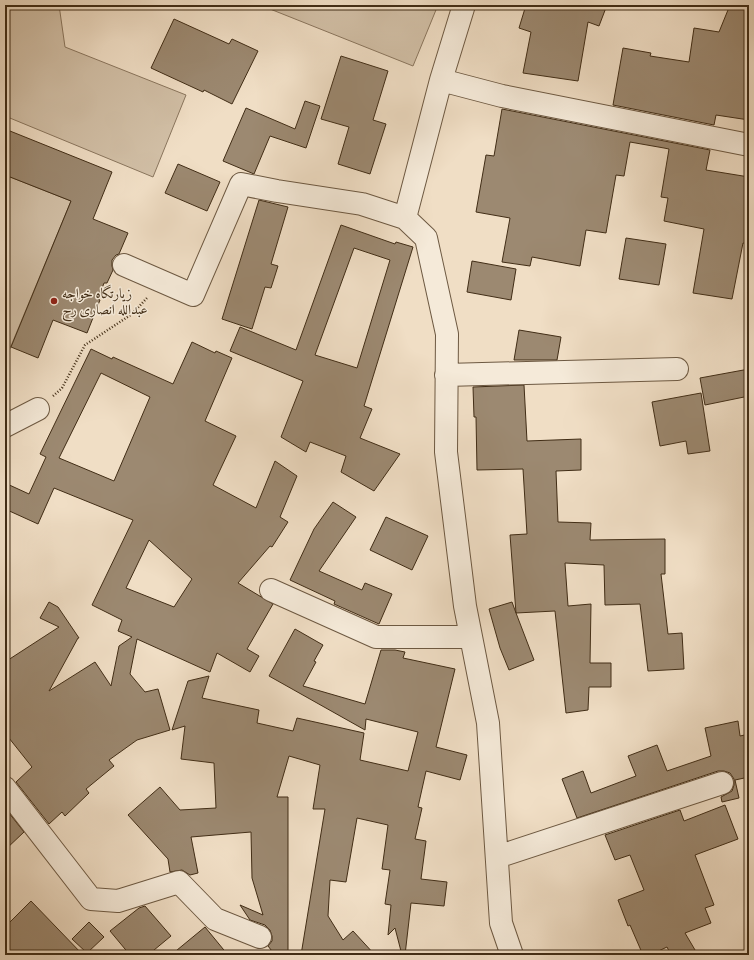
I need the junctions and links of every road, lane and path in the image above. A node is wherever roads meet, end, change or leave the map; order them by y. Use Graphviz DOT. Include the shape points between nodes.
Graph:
graph roads {
  1 [pos="464,5"];
  2 [pos="441,80"];
  3 [pos="749,145"];
  4 [pos="405,218"];
  5 [pos="124,265"];
  6 [pos="162,282"];
  7 [pos="677,369"];
  8 [pos="446,375"];
  9 [pos="38,409"];
  10 [pos="5,426"];
  11 [pos="271,590"];
  12 [pos="471,637"];
  13 [pos="722,783"];
  14 [pos="5,788"];
  15 [pos="497,857"];
  16 [pos="260,937"];
  17 [pos="512,955"];
  1 -- 2 [label="street"];
  2 -- 3 [label="street" via="502,96"];
  2 -- 4 [label="street"];
  4 -- 6 [label="street" via="362,204 241,184 193,295"];
  4 -- 8 [label="street" via="426,238 447,334"];
  5 -- 6 [label="street"];
  6 -- 9 [label="path" via="132,314 86,345 62,388"];
  7 -- 8 [label="street"];
  8 -- 12 [label="street" via="446,452"];
  9 -- 10 [label="street"];
  11 -- 12 [label="street" via="376,637"];
  12 -- 15 [label="street" via="488,723"];
  13 -- 15 [label="street"];
  14 -- 16 [label="street" via="91,898 118,901 179,882 215,919"];
  15 -- 17 [label="street" via="501,923"];
}
